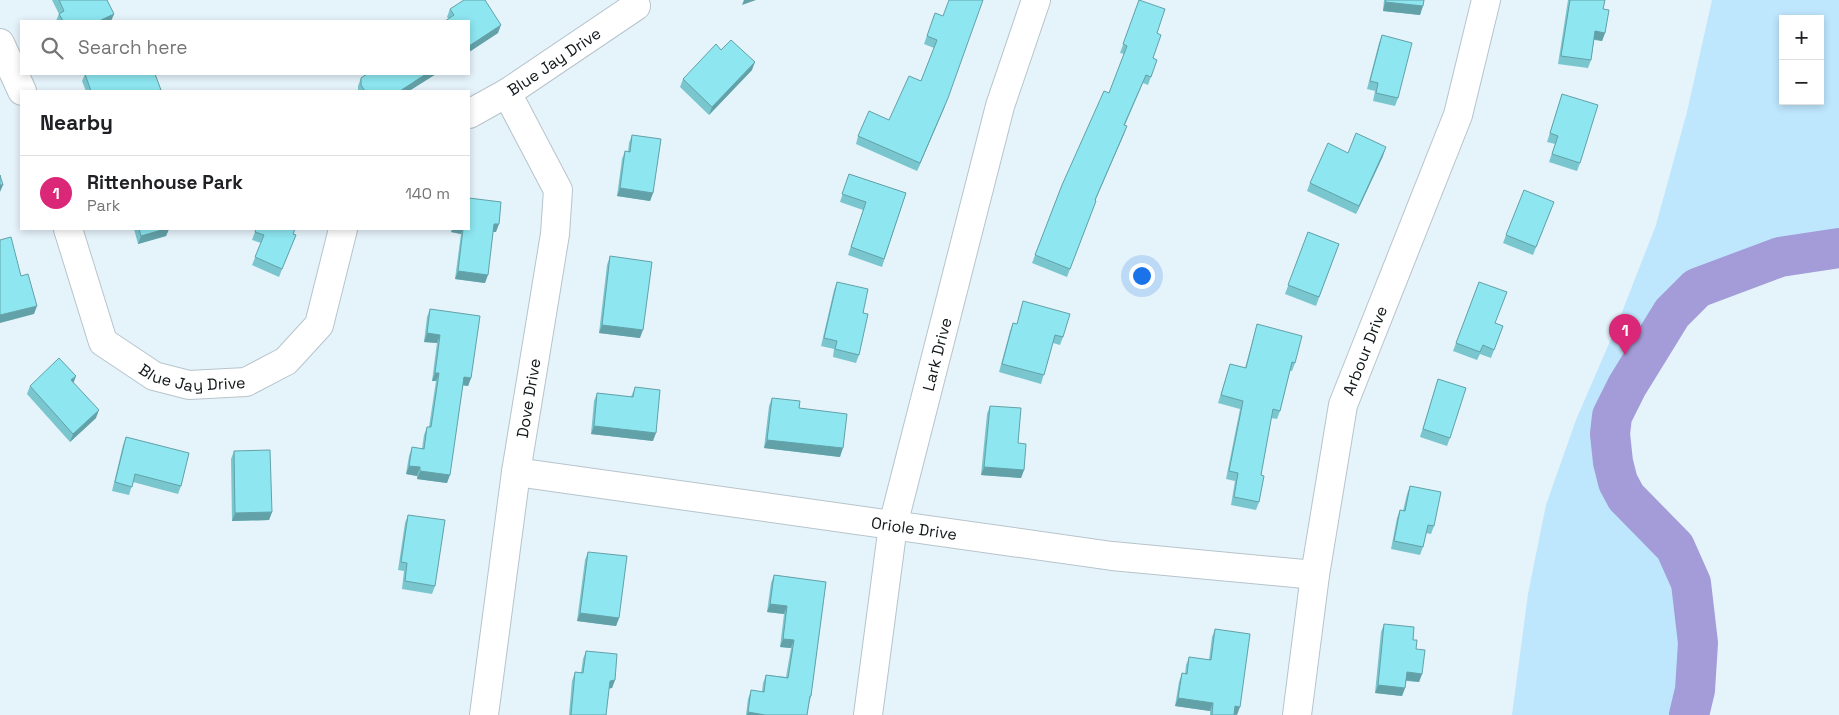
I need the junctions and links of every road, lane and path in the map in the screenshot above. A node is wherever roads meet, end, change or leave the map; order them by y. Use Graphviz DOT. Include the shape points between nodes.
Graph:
graph roads {
  1 [pos="1036,0"];
  2 [pos="1486,0"];
  3 [pos="636,6"];
  4 [pos="0,43"];
  5 [pos="22,90"];
  6 [pos="507,93"];
  7 [pos="470,113"];
  8 [pos="68,230"];
  9 [pos="342,230"];
  10 [pos="516,472"];
  11 [pos="893,525"];
  12 [pos="1316,575"];
  13 [pos="484,715"];
  14 [pos="868,715"];
  15 [pos="1297,715"];
  1 -- 11 [label="street, Lark Drive" via="1000,106"];
  2 -- 12 [label="street, Arbour Drive" via="1458,115 1343,405"];
  3 -- 6 [label="street, Blue Jay Drive"];
  4 -- 5 [label="street"];
  6 -- 7 [label="street, Blue Jay Drive"];
  6 -- 10 [label="street, Dove Drive" via="558,190 556,234"];
  8 -- 9 [label="street, Blue Jay Drive" via="103,342 154,376 189,385 246,382 286,361 319,325"];
  10 -- 11 [label="street, Oriole Drive"];
  10 -- 13 [label="street, Dove Drive"];
  11 -- 12 [label="street, Oriole Drive" via="1112,556"];
  11 -- 14 [label="street, Lark Drive"];
  12 -- 15 [label="street, Arbour Drive"];
}
